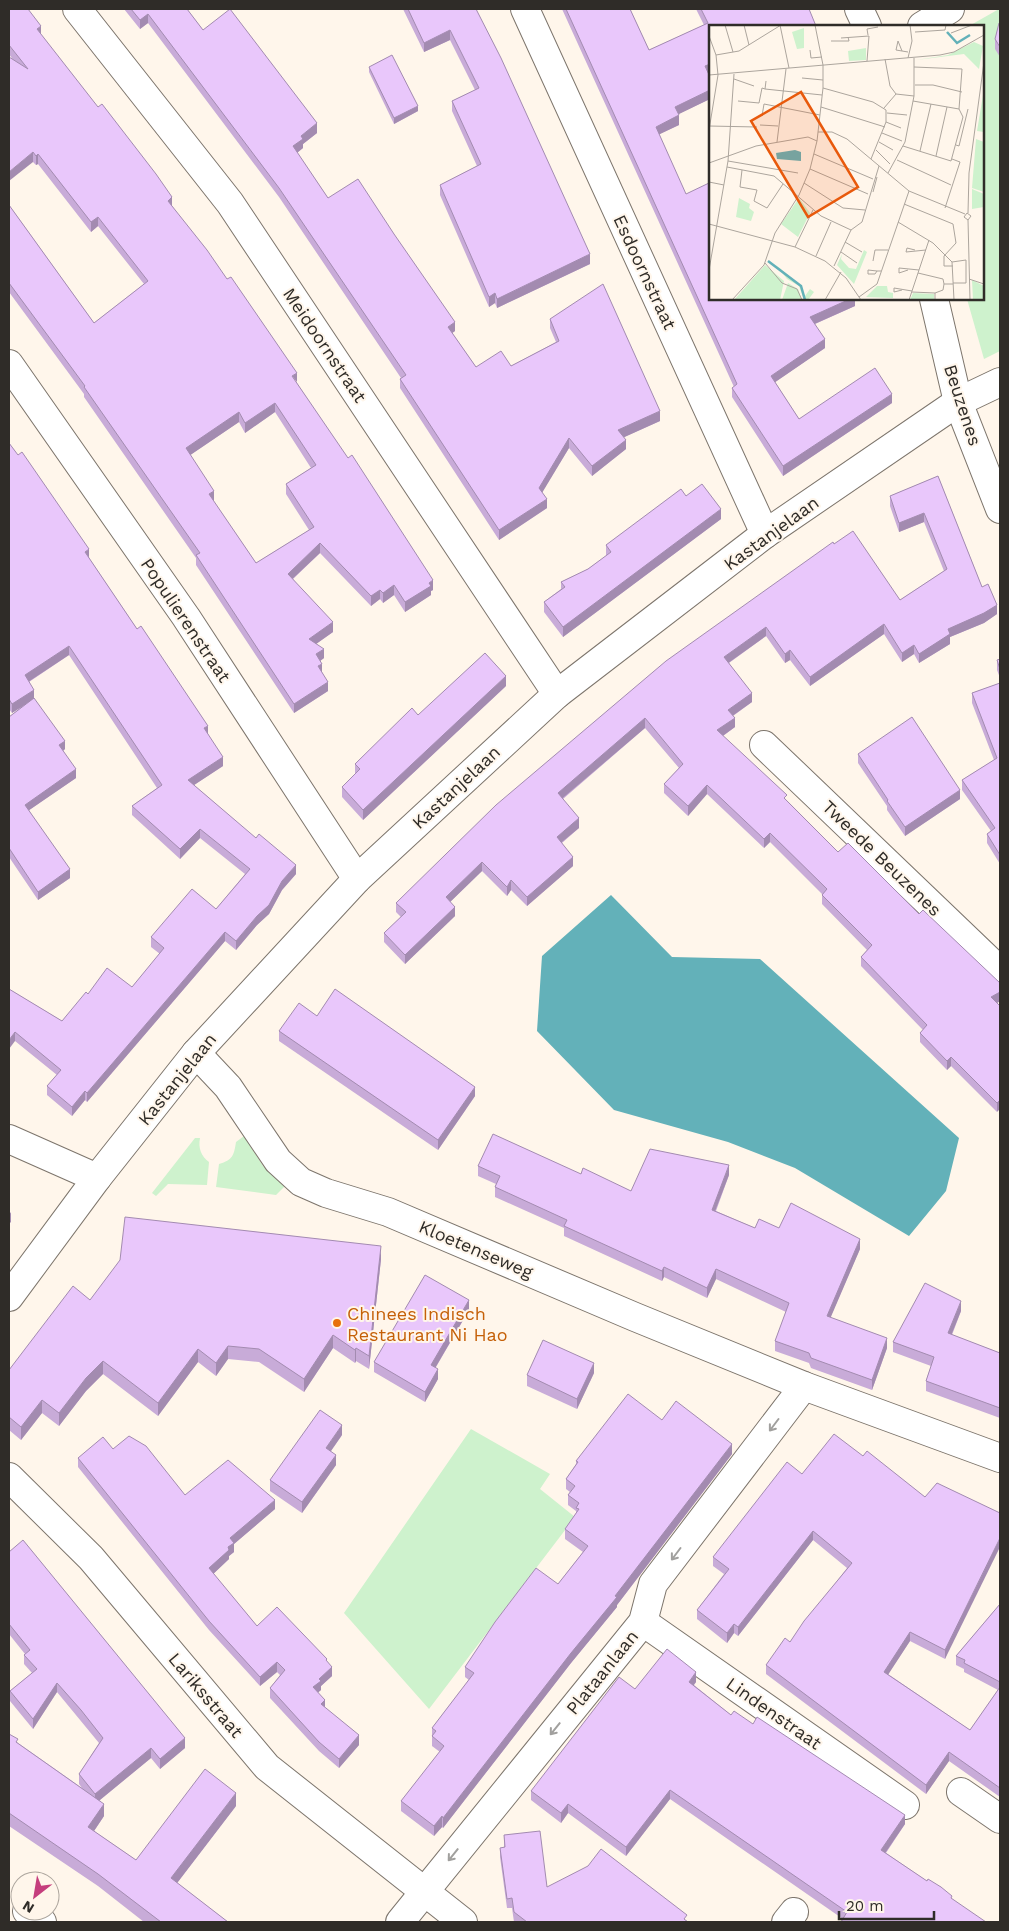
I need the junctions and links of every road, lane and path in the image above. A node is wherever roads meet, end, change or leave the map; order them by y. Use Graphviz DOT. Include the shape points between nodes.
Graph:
graph roads {
  1 [pos="77,9"];
  2 [pos="525,9"];
  3 [pos="859,9"];
  4 [pos="950,9"];
  5 [pos="867,25"];
  6 [pos="924,25"];
  7 [pos="934,300"];
  8 [pos="9,364"];
  9 [pos="1000,382"];
  10 [pos="958,402"];
  11 [pos="1000,509"];
  12 [pos="765,534"];
  13 [pos="557,694"];
  14 [pos="764,745"];
  15 [pos="357,879"];
  16 [pos="1000,971"];
  17 [pos="196,1053"];
  18 [pos="9,1139"];
  19 [pos="97,1178"];
  20 [pos="9,1297"];
  21 [pos="804,1386"];
  22 [pos="1000,1458"];
  23 [pos="9,1477"];
  24 [pos="643,1622"];
  25 [pos="961,1792"];
  26 [pos="905,1805"];
  27 [pos="1000,1819"];
  28 [pos="423,1891"];
  29 [pos="400,1922"];
  30 [pos="463,1922"];
  1 -- 13 [label="street, Meidoornstraat" via="230,202"];
  2 -- 12 [label="street, Esdoornstraat"];
  3 -- 5 [label="street"];
  4 -- 6 [label="street"];
  7 -- 10 [label="street, Beuzenes"];
  8 -- 15 [label="street, Populierenstraat" via="186,617"];
  9 -- 10 [label="street, Kastanjelaan"];
  10 -- 11 [label="street, Beuzenes"];
  10 -- 12 [label="street, Kastanjelaan"];
  12 -- 13 [label="street, Kastanjelaan"];
  13 -- 15 [label="street, Kastanjelaan"];
  14 -- 16 [label="street, Tweede Beuzenes"];
  15 -- 17 [label="street, Kastanjelaan"];
  17 -- 19 [label="street, Kastanjelaan"];
  17 -- 21 [label="street, Kloetenseweg" via="228,1087 278,1161 301,1182 388,1212"];
  18 -- 19 [label="street"];
  19 -- 20 [label="street, Kastanjelaan"];
  21 -- 22 [label="street, Kloetenseweg"];
  21 -- 24 [label="street, Plataanlaan, one-way" via="653,1584"];
  23 -- 28 [label="street, Lariksstraat" via="91,1558 267,1767"];
  24 -- 26 [label="street, Lindenstraat"];
  24 -- 28 [label="street, Plataanlaan, one-way"];
  25 -- 27 [label="street"];
  28 -- 29 [label="street, Plataanlaan"];
  28 -- 30 [label="street, Lariksstraat"];
}
